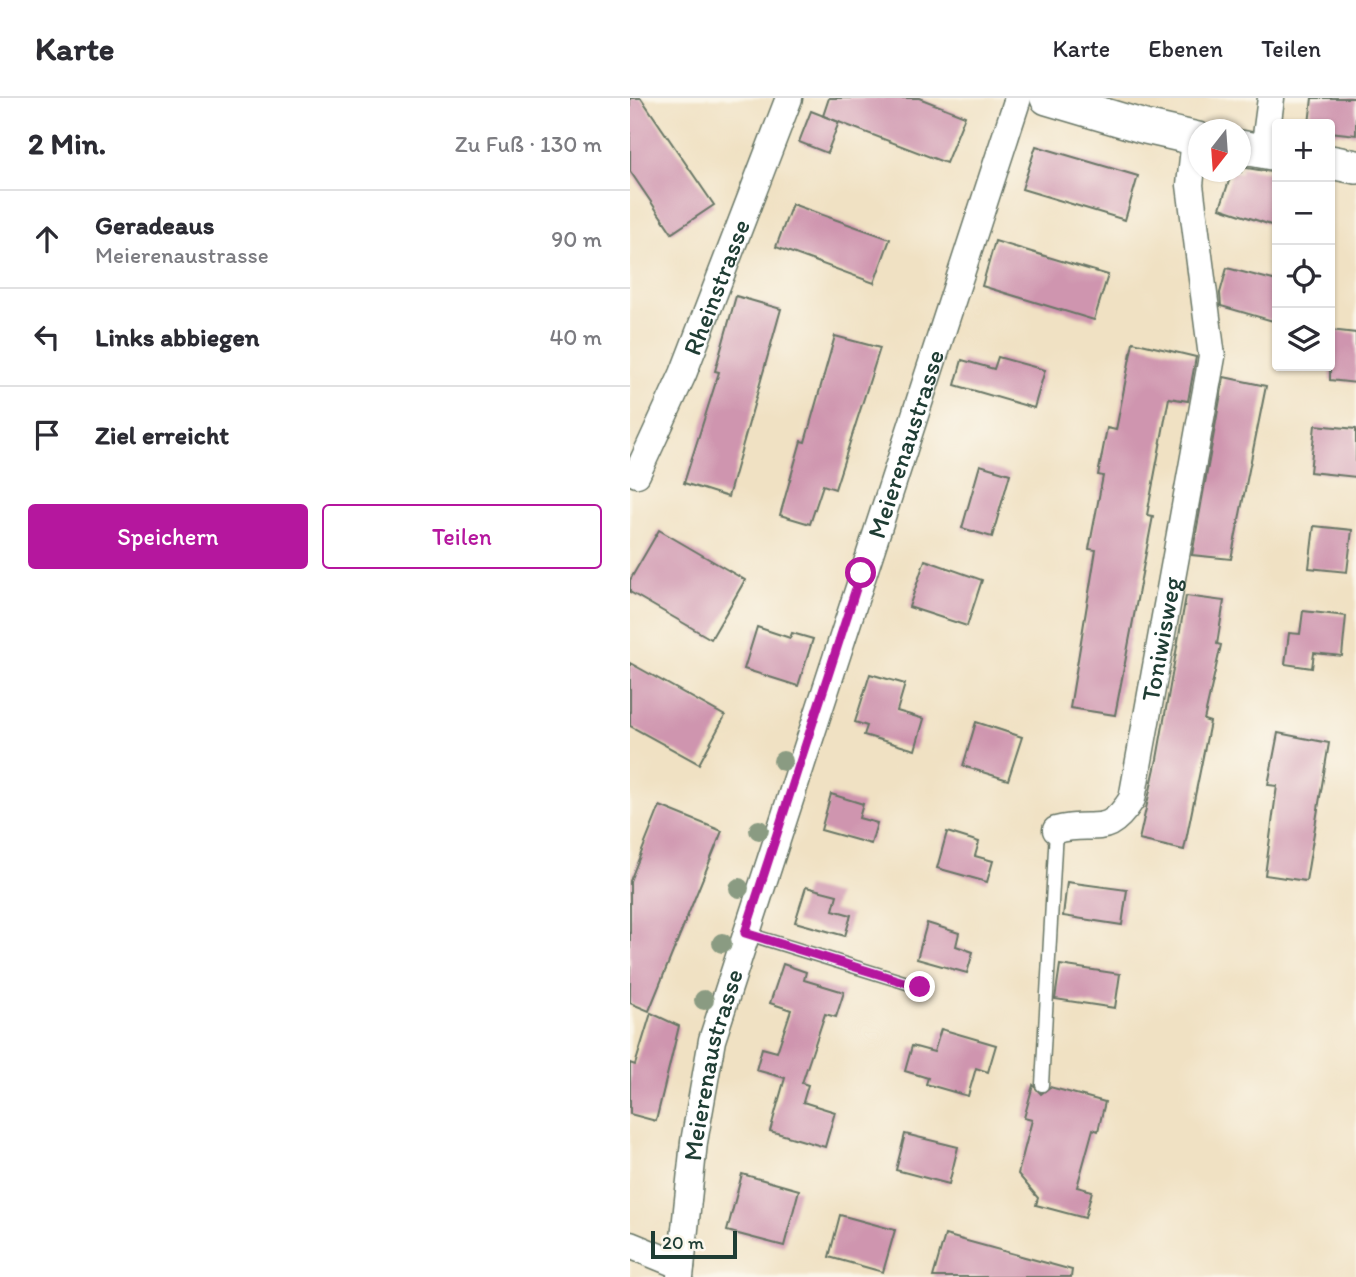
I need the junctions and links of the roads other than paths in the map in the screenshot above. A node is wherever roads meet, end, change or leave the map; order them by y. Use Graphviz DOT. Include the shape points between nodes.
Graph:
graph roads {
  1 [pos="789,98"];
  2 [pos="1018,98"];
  3 [pos="1046,98"];
  4 [pos="1271,98"];
  5 [pos="1188,137"];
  6 [pos="1261,151"];
  7 [pos="1335,163"];
  8 [pos="1356,167"];
  9 [pos="1190,182"];
  10 [pos="637,474"];
  11 [pos="1056,830"];
  12 [pos="745,933"];
  13 [pos="920,987"];
  14 [pos="1042,1085"];
  15 [pos="630,1245"];
  16 [pos="681,1272"];
  1 -- 10 [label="street, Rheinstrasse" via="683,374"];
  2 -- 12 [label="street, Meierenaustrasse"];
  3 -- 5 [label="street"];
  4 -- 6 [label="street"];
  7 -- 8 [label="street"];
  9 -- 11 [label="street, Toniwisweg" via="1212,357 1132,799 1119,820 1098,827"];
  11 -- 14 [label="lane, Toniwisweg"];
  12 -- 13 [label="lane"];
  12 -- 16 [label="street, Meierenaustrasse" via="712,1040 694,1142"];
  15 -- 16 [label="street"];
}
